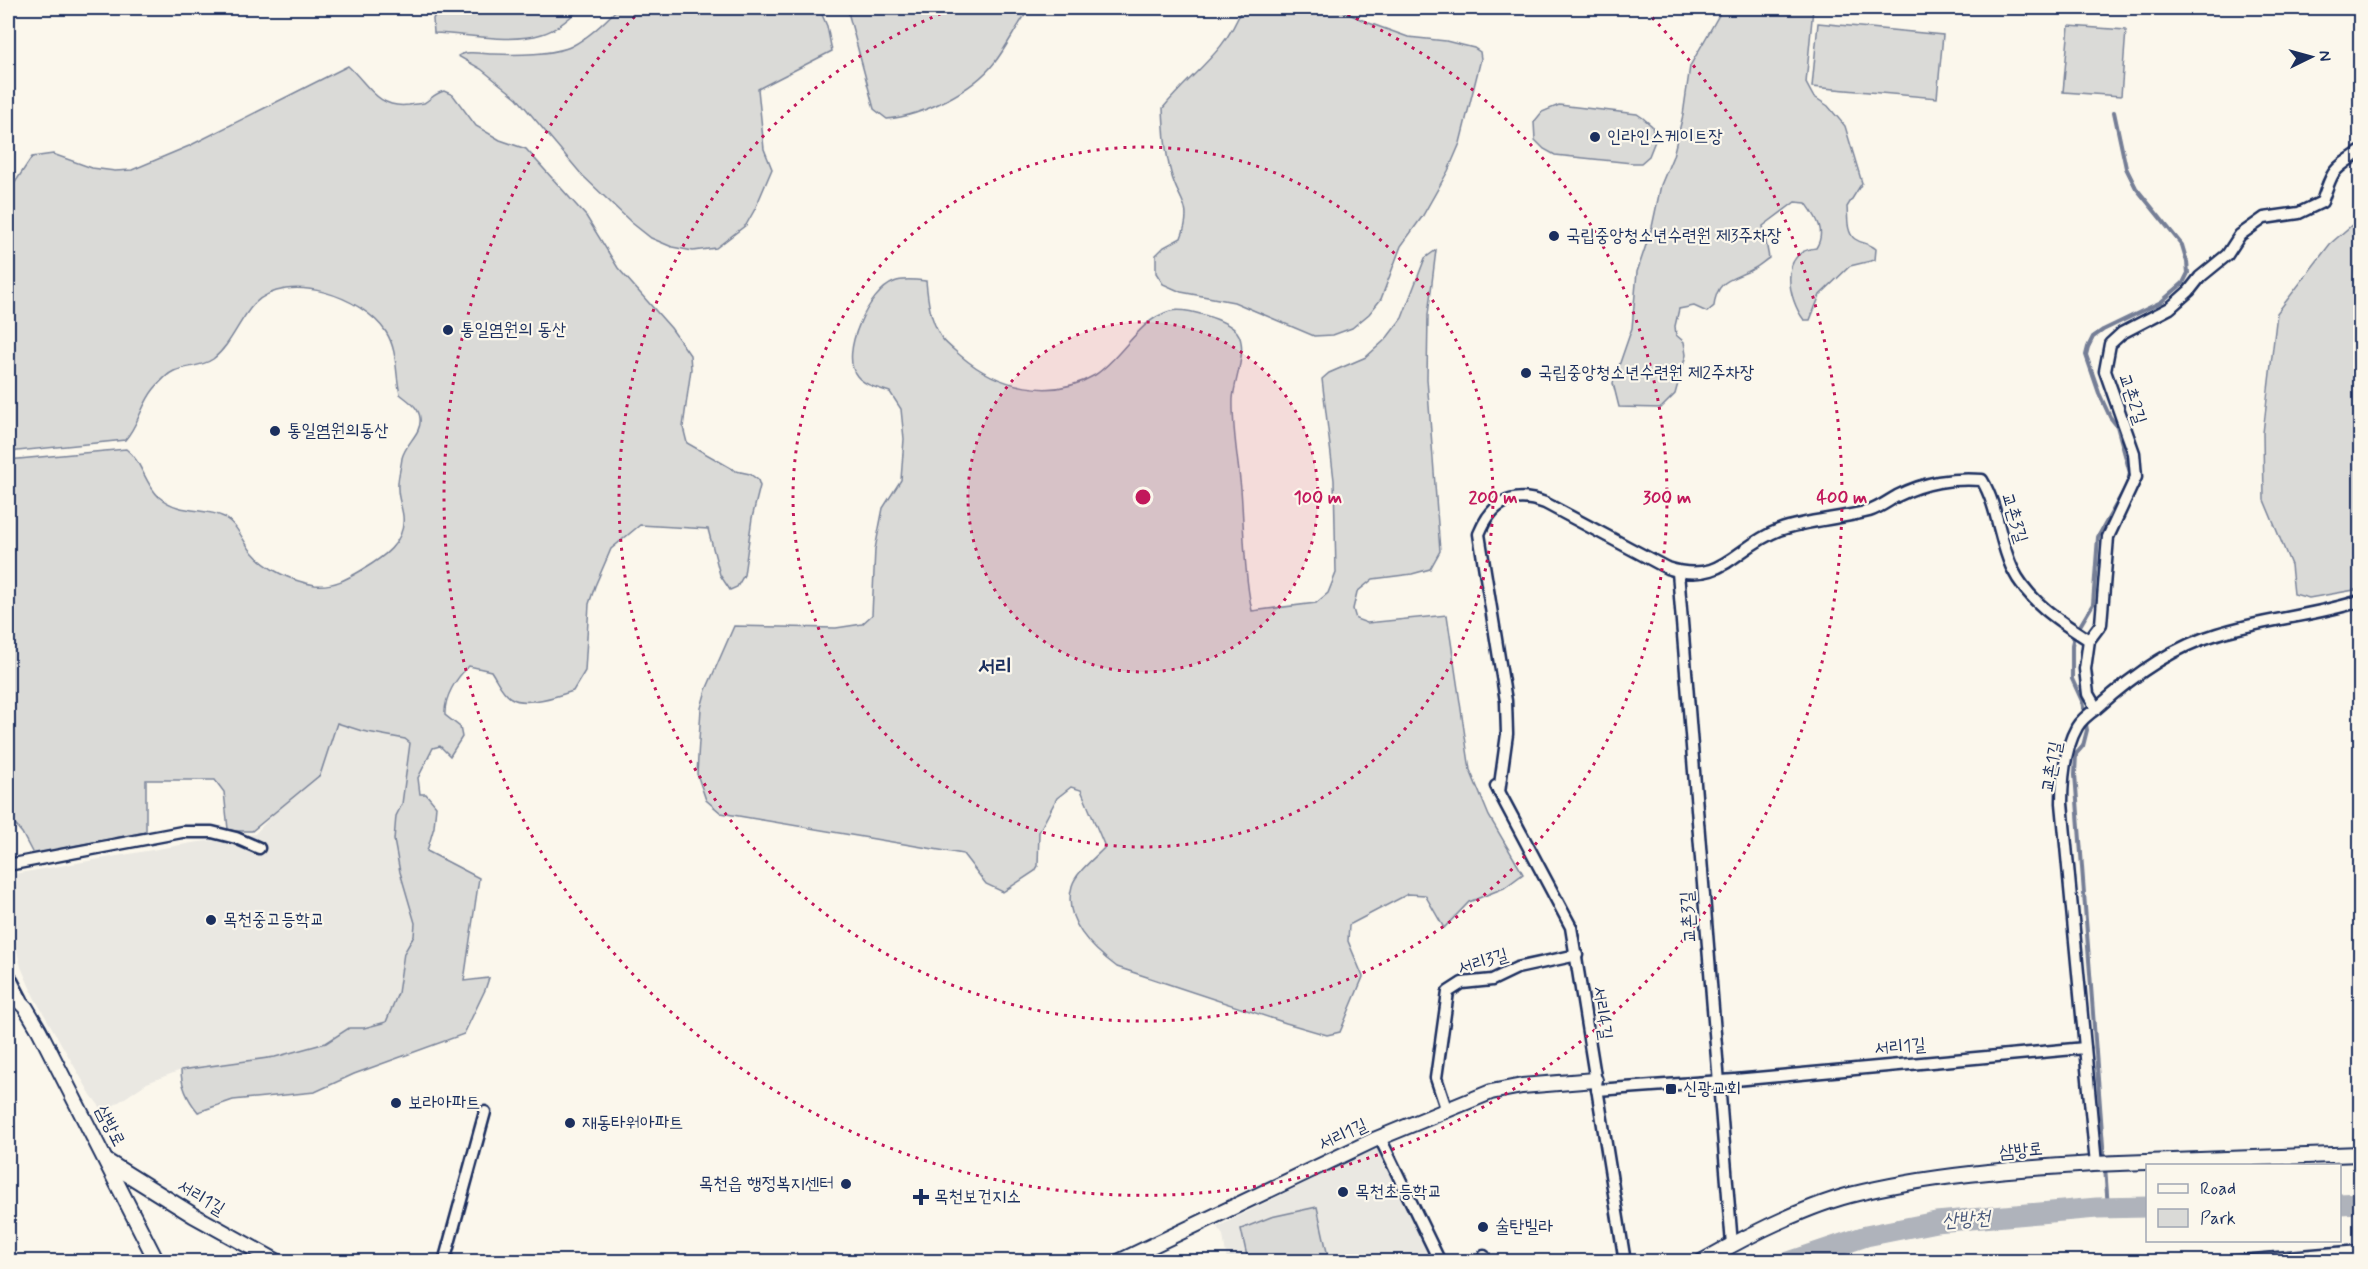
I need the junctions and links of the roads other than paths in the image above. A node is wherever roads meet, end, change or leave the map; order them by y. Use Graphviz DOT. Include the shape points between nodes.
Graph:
graph roads {
  1 [pos="2361,152"];
  2 [pos="1678,572"];
  3 [pos="2361,601"];
  4 [pos="2086,638"];
  5 [pos="2094,711"];
  6 [pos="1497,789"];
  7 [pos="260,848"];
  8 [pos="8,865"];
  9 [pos="1577,955"];
  10 [pos="8,973"];
  11 [pos="8,990"];
  12 [pos="26,1008"];
  13 [pos="2085,1048"];
  14 [pos="1718,1081"];
  15 [pos="1596,1085"];
  16 [pos="1447,1111"];
  17 [pos="485,1112"];
  18 [pos="1380,1138"];
  19 [pos="2361,1154"];
  20 [pos="108,1162"];
  21 [pos="2097,1164"];
  22 [pos="1732,1245"];
  23 [pos="2361,1251"];
  24 [pos="157,1262"];
  25 [pos="278,1262"];
  26 [pos="444,1262"];
  27 [pos="1118,1262"];
  28 [pos="1440,1262"];
  29 [pos="1625,1262"];
  30 [pos="1701,1262"];
  31 [pos="2228,1262"];
  1 -- 4 [label="street, 교촌2길" via="2331,174 2322,202 2299,213 2264,218 2240,235 2227,255 2170,308 2122,333 2110,344 2105,371 2134,453 2136,477 2108,537 2101,624"];
  2 -- 4 [label="street, 교촌3길" via="1722,567 1759,539 1779,530 1870,510 1923,485 1942,480 1982,480 2019,581 2041,606"];
  2 -- 6 [label="street, 교촌3길" via="1530,497 1509,499 1489,515 1479,534 1506,701 1507,734"];
  2 -- 14 [label="street, 교촌3길"];
  3 -- 5 [label="street, 교촌1길" via="2215,634 2140,673"];
  4 -- 5 [label="street, 교촌2길" via="2085,669"];
  5 -- 13 [label="street, 교촌1길" via="2078,724 2064,769 2062,803"];
  6 -- 9 [label="street, 서리4길" via="1567,919"];
  7 -- 8 [label="street" via="212,832 182,832"];
  9 -- 15 [label="street, 서리4길"];
  9 -- 16 [label="street, 서리3길" via="1517,968 1492,980 1462,983 1448,992 1436,1078"];
  10 -- 12 [label="street, 삼방로"];
  11 -- 12 [label="street, 삼방로"];
  12 -- 20 [label="street, 삼방로"];
  13 -- 14 [label="street, 서리1길"];
  13 -- 21 [label="street, 교촌1길"];
  14 -- 15 [label="street, 서리1길"];
  14 -- 22 [label="street"];
  15 -- 16 [label="street, 서리1길" via="1522,1086 1491,1092"];
  15 -- 29 [label="street, 서리4길"];
  16 -- 18 [label="street, 서리1길"];
  17 -- 26 [label="street"];
  18 -- 27 [label="street, 서리1길"];
  18 -- 28 [label="street"];
  19 -- 21 [label="street, 삼방로"];
  20 -- 24 [label="street, 삼방로"];
  20 -- 25 [label="street, 서리1길"];
  21 -- 22 [label="street, 삼방로" via="1998,1171 1859,1193 1794,1216"];
  22 -- 30 [label="street, 삼방로"];
  23 -- 31 [label="street"];
}
